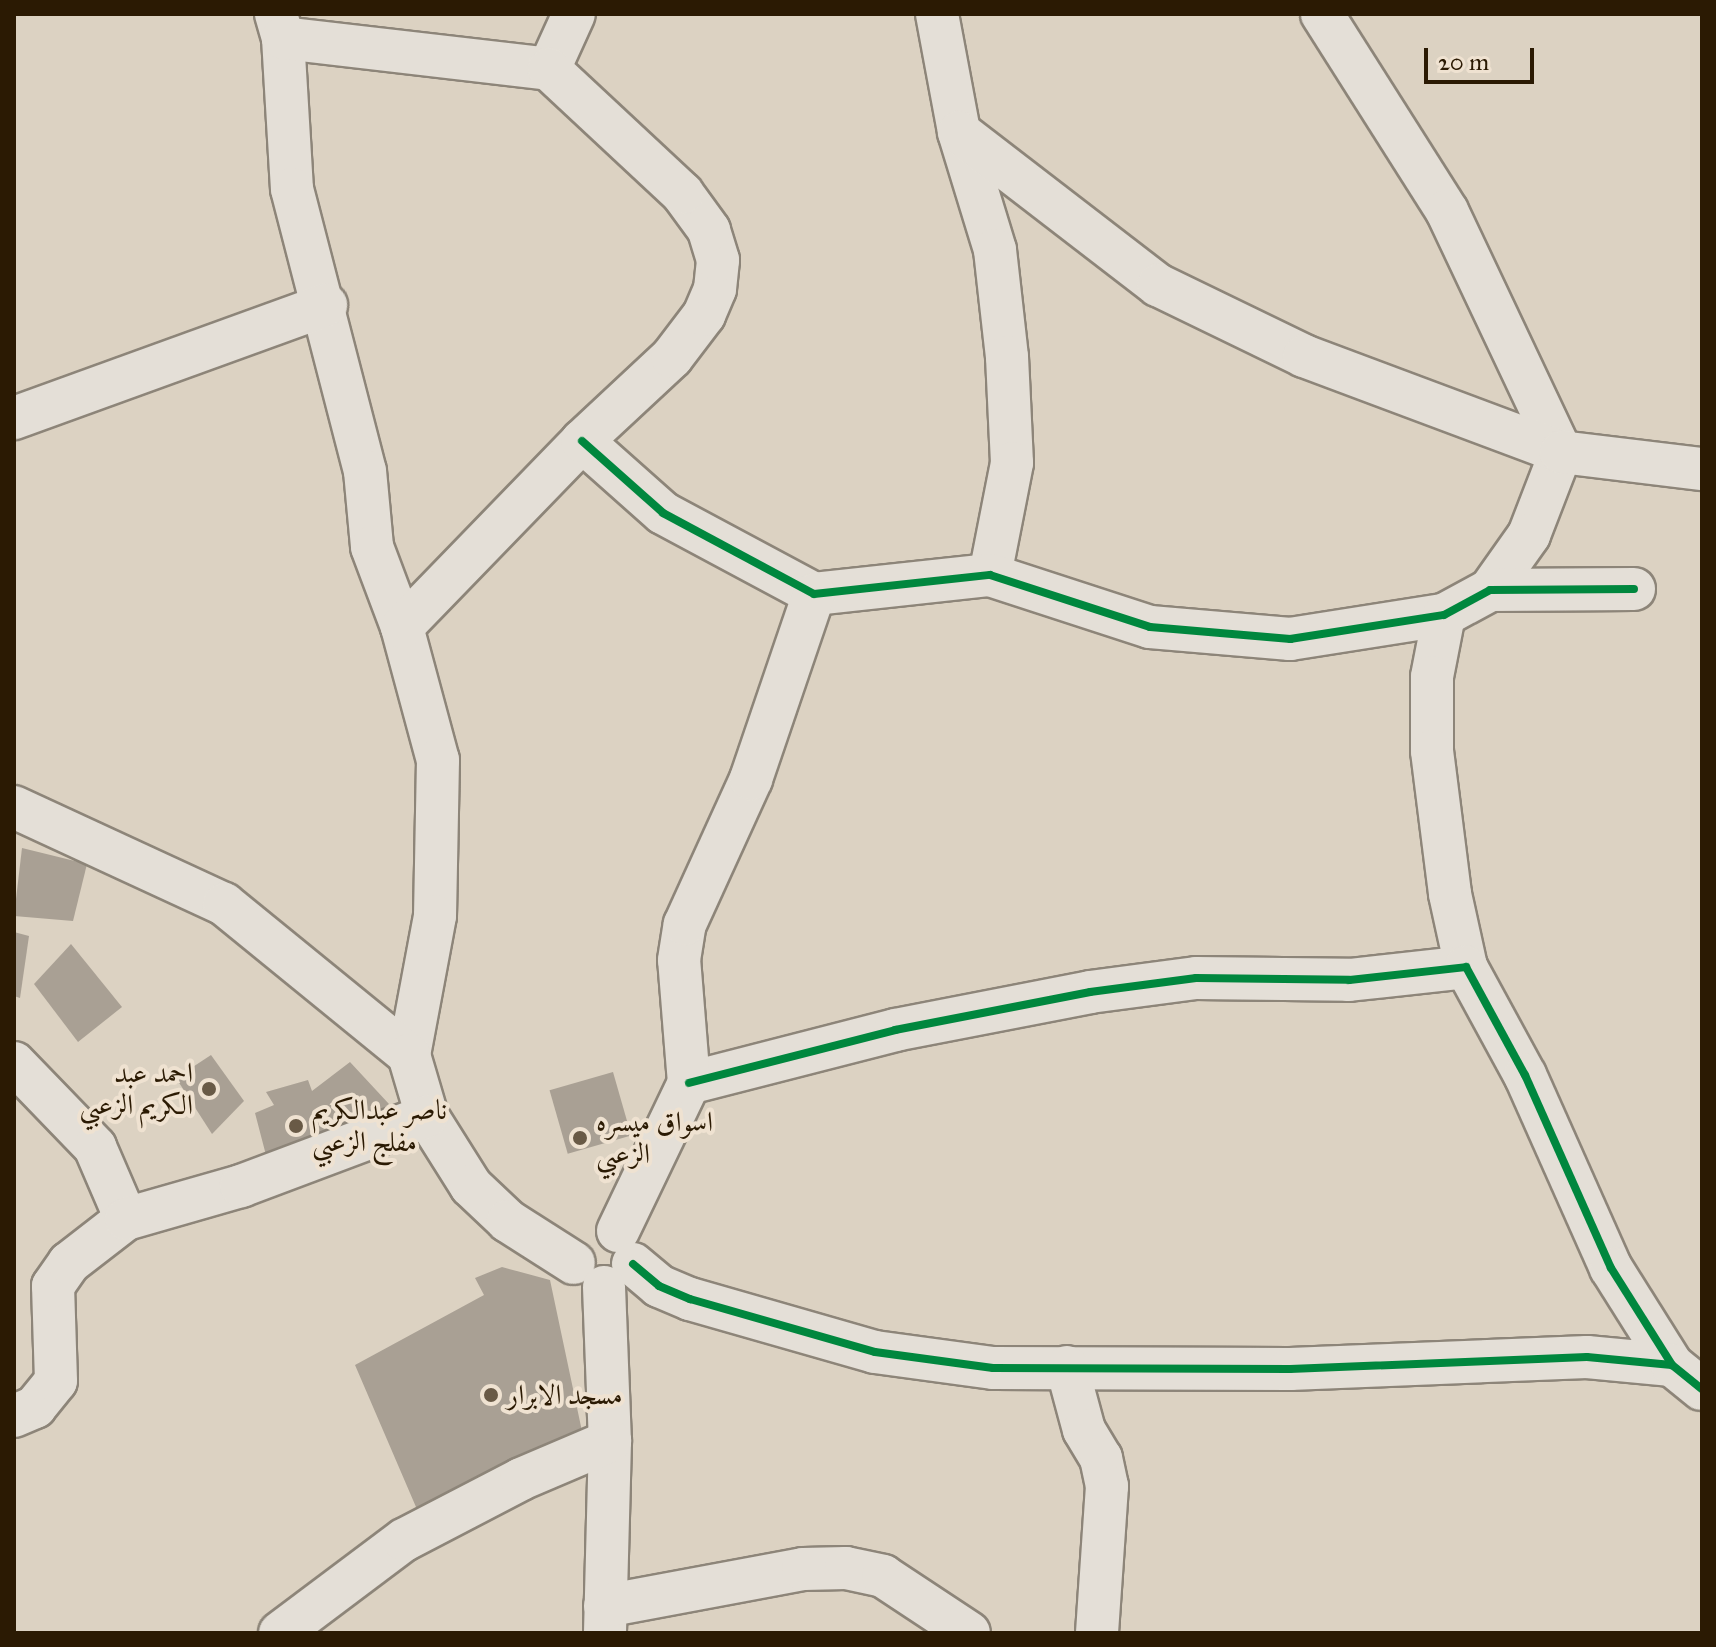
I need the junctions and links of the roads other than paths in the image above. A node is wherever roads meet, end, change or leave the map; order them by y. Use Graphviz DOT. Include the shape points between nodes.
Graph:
graph roads {
  1 [pos="574,14"];
  2 [pos="937,14"];
  3 [pos="1322,14"];
  4 [pos="280,26"];
  5 [pos="549,69"];
  6 [pos="959,132"];
  7 [pos="326,305"];
  8 [pos="14,418"];
  9 [pos="582,441"];
  10 [pos="1561,452"];
  11 [pos="1702,469"];
  12 [pos="990,575"];
  13 [pos="1634,589"];
  14 [pos="1490,590"];
  15 [pos="814,594"];
  16 [pos="1444,615"];
  17 [pos="402,627"];
  18 [pos="14,807"];
  19 [pos="1466,967"];
  20 [pos="409,1055"];
  21 [pos="14,1063"];
  22 [pos="689,1083"];
  23 [pos="427,1116"];
  24 [pos="126,1219"];
  25 [pos="607,1261"];
  26 [pos="1067,1367"];
  27 [pos="1687,1377"];
  28 [pos="14,1416"];
  29 [pos="610,1441"];
  30 [pos="605,1620"];
  31 [pos="280,1633"];
  32 [pos="969,1633"];
  33 [pos="1097,1633"];
  1 -- 5 [label="street"];
  2 -- 6 [label="street"];
  3 -- 10 [label="street" via="1447,211"];
  4 -- 5 [label="street"];
  4 -- 7 [label="street" via="292,189"];
  5 -- 9 [label="street" via="682,193 709,230 718,260 704,315 672,357"];
  6 -- 10 [label="street" via="1158,285 1206,312 1304,356"];
  6 -- 12 [label="street" via="995,250 1013,422 1009,488"];
  7 -- 8 [label="street"];
  7 -- 17 [label="street" via="365,471 372,547"];
  9 -- 15 [label="street" via="663,513"];
  9 -- 17 [label="street"];
  10 -- 11 [label="street"];
  10 -- 14 [label="street" via="1529,535"];
  12 -- 15 [label="street"];
  12 -- 16 [label="street" via="1150,627 1290,639"];
  13 -- 14 [label="street"];
  14 -- 16 [label="street"];
  15 -- 22 [label="street" via="751,779 685,924 679,960"];
  16 -- 19 [label="street" via="1432,677 1432,751 1450,894"];
  17 -- 20 [label="street" via="438,760 440,819 435,916"];
  18 -- 20 [label="street" via="224,904"];
  19 -- 22 [label="street" via="1349,980 1196,978 1090,992 895,1030"];
  19 -- 27 [label="street" via="1525,1075 1611,1268"];
  20 -- 23 [label="street"];
  21 -- 24 [label="street" via="95,1147"];
  22 -- 25 [label="street"];
  23 -- 24 [label="street" via="241,1186"];
  23 -- 25 [label="street" via="471,1186 508,1221"];
  24 -- 28 [label="street" via="69,1263 53,1286 56,1381 35,1407"];
  25 -- 26 [label="street" via="690,1299 875,1352 993,1368"];
  25 -- 29 [label="street"];
  26 -- 27 [label="street" via="1290,1369 1526,1356"];
  26 -- 33 [label="street" via="1107,1486"];
  29 -- 30 [label="street"];
  29 -- 31 [label="street" via="521,1479 404,1540"];
  30 -- 32 [label="street" via="803,1569 846,1568 883,1576"];
}
